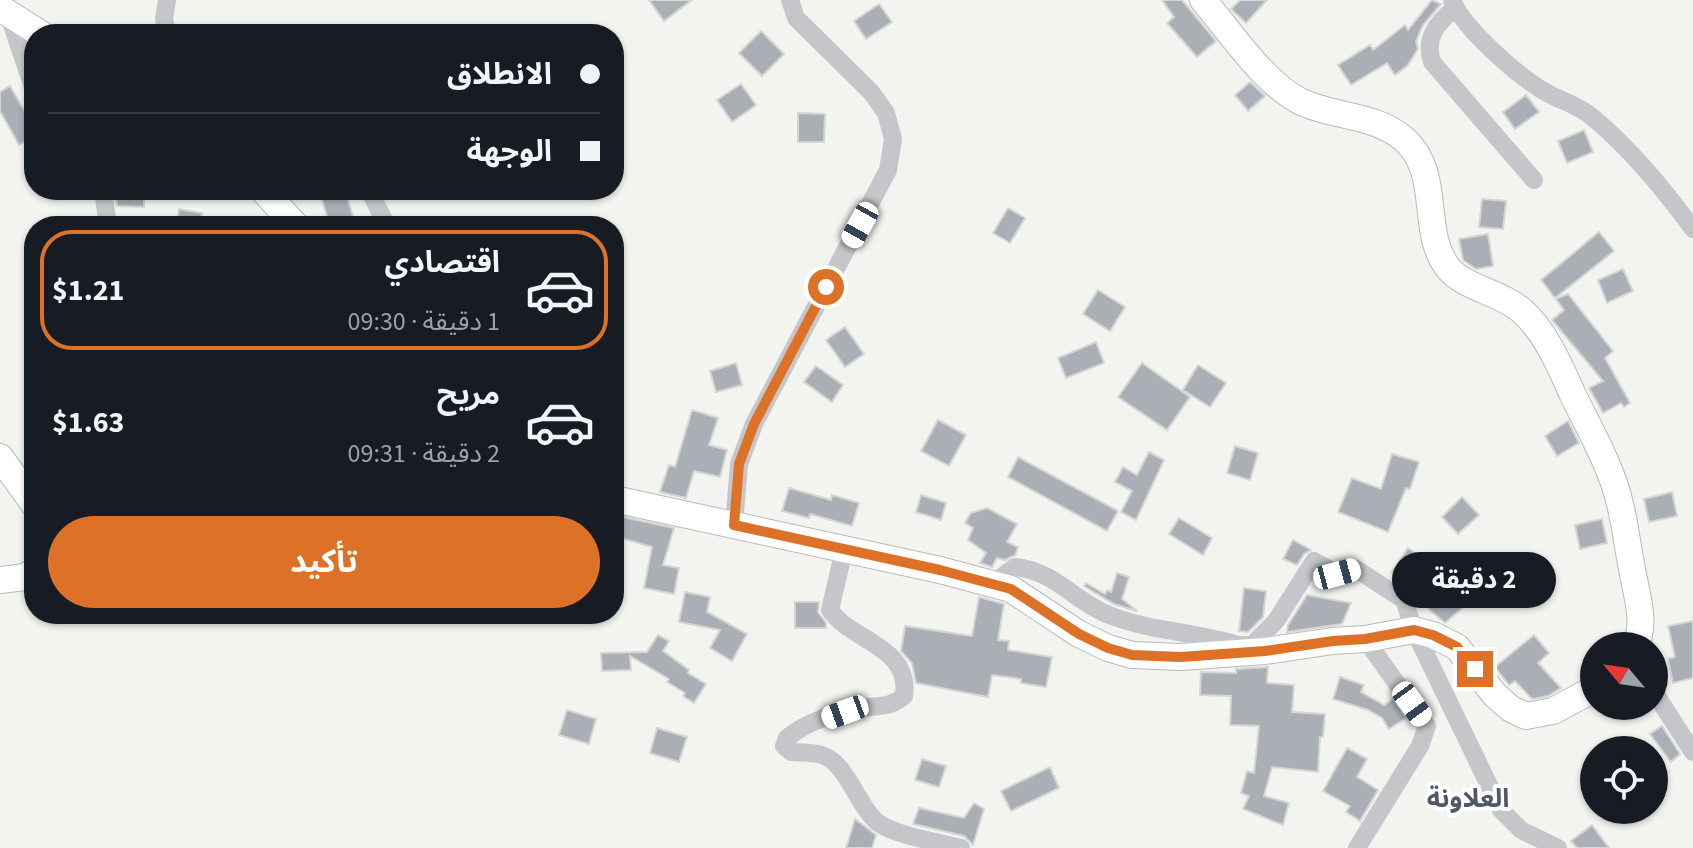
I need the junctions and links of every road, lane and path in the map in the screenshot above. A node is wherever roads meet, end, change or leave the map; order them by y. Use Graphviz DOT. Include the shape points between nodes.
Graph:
graph roads {
  1 [pos="167,0"];
  2 [pos="790,0"];
  3 [pos="1203,0"];
  4 [pos="1453,4"];
  5 [pos="4,10"];
  6 [pos="26,24"];
  7 [pos="165,24"];
  8 [pos="24,63"];
  9 [pos="1534,180"];
  10 [pos="272,200"];
  11 [pos="287,216"];
  12 [pos="1693,229"];
  13 [pos="0,457"];
  14 [pos="24,490"];
  15 [pos="624,501"];
  16 [pos="734,525"];
  17 [pos="844,550"];
  18 [pos="24,577"];
  19 [pos="0,580"];
  20 [pos="992,584"];
  21 [pos="1414,630"];
  22 [pos="1639,632"];
  23 [pos="1365,639"];
  24 [pos="1580,697"];
  25 [pos="1668,714"];
  26 [pos="1693,752"];
  27 [pos="961,848"];
  28 [pos="1357,848"];
  29 [pos="1558,848"];
  1 -- 7 [label="street"];
  2 -- 16 [label="street" via="796,18 871,92 886,113 893,139 888,170 754,424 739,464"];
  3 -- 22 [label="street" via="1275,83 1300,102 1385,126 1419,155 1439,250 1448,268 1523,311 1589,424 1612,476 1627,538"];
  4 -- 9 [label="street" via="1430,39 1432,62"];
  4 -- 12 [label="street" via="1486,44 1528,80 1592,117 1662,187"];
  5 -- 6 [label="street"];
  5 -- 8 [label="street"];
  10 -- 11 [label="street"];
  13 -- 14 [label="street"];
  15 -- 16 [label="street"];
  16 -- 17 [label="street"];
  17 -- 20 [label="street"];
  17 -- 27 [label="street" via="830,610 902,670 904,696 894,706 864,708 807,726 787,738 784,746 830,759 880,824"];
  18 -- 19 [label="street"];
  20 -- 21 [label="street" via="1015,567 1026,567 1106,614 1252,645 1276,621 1314,561 1337,574 1356,569 1393,591 1404,600"];
  20 -- 23 [label="street" via="1026,597 1079,634 1132,655 1181,657"];
  21 -- 23 [label="street"];
  21 -- 24 [label="street" via="1457,647 1495,695 1526,716 1553,711"];
  21 -- 29 [label="street" via="1501,810 1521,830"];
  23 -- 28 [label="street" via="1427,726"];
  25 -- 26 [label="street"];
}
